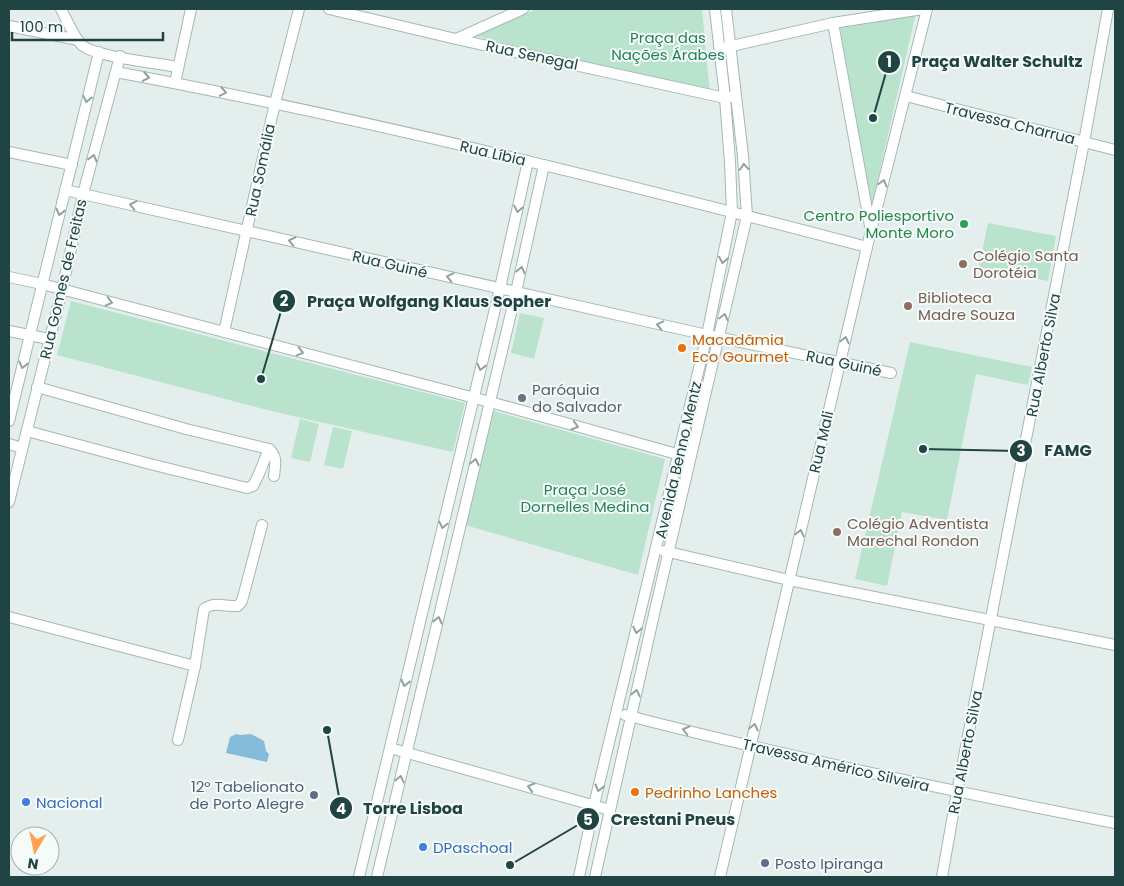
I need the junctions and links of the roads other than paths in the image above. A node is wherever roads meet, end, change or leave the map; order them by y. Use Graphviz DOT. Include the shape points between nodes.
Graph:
graph roads {
  1 [pos="61,9"];
  2 [pos="191,9"];
  3 [pos="299,9"];
  4 [pos="329,9"];
  5 [pos="523,9"];
  6 [pos="715,9"];
  7 [pos="726,9"];
  8 [pos="923,9"];
  9 [pos="927,9"];
  10 [pos="1108,9"];
  11 [pos="833,23"];
  12 [pos="9,26"];
  13 [pos="456,39"];
  14 [pos="78,40"];
  15 [pos="725,48"];
  16 [pos="99,52"];
  17 [pos="120,56"];
  18 [pos="178,67"];
  19 [pos="116,72"];
  20 [pos="175,83"];
  21 [pos="906,96"];
  22 [pos="731,97"];
  23 [pos="275,103"];
  24 [pos="1084,142"];
  25 [pos="1115,150"];
  26 [pos="9,152"];
  27 [pos="528,161"];
  28 [pos="72,165"];
  29 [pos="544,165"];
  30 [pos="66,190"];
  31 [pos="84,194"];
  32 [pos="732,212"];
  33 [pos="747,216"];
  34 [pos="871,230"];
  35 [pos="247,231"];
  36 [pos="866,247"];
  37 [pos="9,277"];
  38 [pos="42,284"];
  39 [pos="500,288"];
  40 [pos="62,290"];
  41 [pos="516,292"];
  42 [pos="9,331"];
  43 [pos="224,332"];
  44 [pos="30,336"];
  45 [pos="707,336"];
  46 [pos="719,338"];
  47 [pos="49,339"];
  48 [pos="840,362"];
  49 [pos="891,373"];
  50 [pos="37,387"];
  51 [pos="474,398"];
  52 [pos="490,402"];
  53 [pos="9,421"];
  54 [pos="27,431"];
  55 [pos="9,444"];
  56 [pos="22,448"];
  57 [pos="269,449"];
  58 [pos="678,455"];
  59 [pos="691,458"];
  60 [pos="274,476"];
  61 [pos="9,502"];
  62 [pos="668,503"];
  63 [pos="679,505"];
  64 [pos="262,525"];
  65 [pos="657,549"];
  66 [pos="669,552"];
  67 [pos="432,574"];
  68 [pos="448,579"];
  69 [pos="789,580"];
  70 [pos="642,607"];
  71 [pos="655,610"];
  72 [pos="9,617"];
  73 [pos="992,621"];
  74 [pos="1115,646"];
  75 [pos="194,666"];
  76 [pos="617,713"];
  77 [pos="630,717"];
  78 [pos="178,740"];
  79 [pos="750,746"];
  80 [pos="390,748"];
  81 [pos="406,752"];
  82 [pos="957,792"];
  83 [pos="594,805"];
  84 [pos="610,810"];
  85 [pos="373,817"];
  86 [pos="390,821"];
  87 [pos="1115,823"];
  88 [pos="359,877"];
  89 [pos="377,877"];
  90 [pos="579,877"];
  91 [pos="595,877"];
  92 [pos="720,877"];
  93 [pos="942,877"];
  1 -- 14 [label="street"];
  2 -- 18 [label="street"];
  3 -- 23 [label="street, Rua Somália"];
  4 -- 13 [label="street, Rua Senegal"];
  5 -- 13 [label="street"];
  6 -- 15 [label="street, Avenida Benno Mentz"];
  7 -- 15 [label="street, Avenida Benno Mentz"];
  8 -- 11 [label="street"];
  9 -- 21 [label="street, Rua Mali"];
  10 -- 24 [label="street, Rua Alberto Silva"];
  11 -- 15 [label="street"];
  11 -- 34 [label="street"];
  12 -- 14 [label="street"];
  13 -- 22 [label="street, Rua Senegal"];
  14 -- 16 [label="street" via="84,47"];
  15 -- 22 [label="street, Avenida Benno Mentz"];
  16 -- 17 [label="street"];
  16 -- 28 [label="street, Rua Gomes de Freitas, one-way"];
  17 -- 18 [label="street"];
  17 -- 19 [label="street, Rua Gomes de Freitas"];
  18 -- 20 [label="street"];
  19 -- 20 [label="street, Rua Líbia, one-way"];
  31 -- 19 [label="street, Rua Gomes de Freitas, one-way"];
  20 -- 23 [label="street, Rua Líbia, one-way"];
  21 -- 24 [label="street, Travessa Charrua"];
  34 -- 21 [label="street, Rua Mali, one-way"];
  22 -- 32 [label="street, Avenida Benno Mentz"];
  33 -- 22 [label="street, Avenida Benno Mentz, one-way" via="743,156"];
  23 -- 27 [label="street, Rua Líbia"];
  23 -- 35 [label="street, Rua Somália"];
  24 -- 25 [label="street, Travessa Charrua"];
  24 -- 73 [label="street, Rua Alberto Silva"];
  26 -- 28 [label="street"];
  27 -- 29 [label="street, Rua Líbia"];
  27 -- 39 [label="street, one-way"];
  28 -- 30 [label="street, Rua Gomes de Freitas"];
  29 -- 32 [label="street, Rua Líbia"];
  41 -- 29 [label="street, one-way"];
  30 -- 31 [label="street, Rua Guiné"];
  30 -- 38 [label="street, Rua Gomes de Freitas, one-way"];
  35 -- 31 [label="street, Rua Guiné, one-way"];
  31 -- 40 [label="street, Rua Gomes de Freitas"];
  32 -- 33 [label="street, Rua Líbia"];
  32 -- 45 [label="street, Avenida Benno Mentz, one-way"];
  33 -- 36 [label="street, Rua Líbia"];
  46 -- 33 [label="street, Avenida Benno Mentz, one-way"];
  34 -- 36 [label="street, Rua Mali"];
  39 -- 35 [label="street, Rua Guiné, one-way"];
  35 -- 43 [label="street, Rua Somália"];
  48 -- 36 [label="street, Rua Mali, one-way"];
  37 -- 38 [label="street"];
  38 -- 40 [label="street"];
  38 -- 44 [label="street, Rua Gomes de Freitas"];
  39 -- 41 [label="street, Rua Guiné"];
  39 -- 51 [label="street, one-way"];
  40 -- 43 [label="street, one-way"];
  40 -- 47 [label="street, Rua Gomes de Freitas"];
  45 -- 41 [label="street, Rua Guiné, one-way"];
  41 -- 52 [label="street"];
  42 -- 44 [label="street"];
  43 -- 51 [label="street, one-way"];
  44 -- 47 [label="street"];
  44 -- 53 [label="street, Rua Gomes de Freitas, one-way"];
  45 -- 46 [label="street, Rua Guiné"];
  45 -- 58 [label="street, Avenida Benno Mentz"];
  46 -- 48 [label="street, Rua Guiné"];
  46 -- 59 [label="street, Avenida Benno Mentz"];
  47 -- 50 [label="street, Rua Gomes de Freitas"];
  48 -- 49 [label="street, Rua Guiné"];
  69 -- 48 [label="street, Rua Mali, one-way"];
  50 -- 54 [label="street, Rua Gomes de Freitas"];
  50 -- 57 [label="street"];
  51 -- 52 [label="street"];
  51 -- 67 [label="street, one-way"];
  52 -- 58 [label="street, one-way"];
  68 -- 52 [label="street, one-way"];
  54 -- 56 [label="street, Rua Gomes de Freitas"];
  54 -- 57 [label="street" via="247,488 258,476"];
  55 -- 56 [label="street"];
  56 -- 61 [label="street, Rua Gomes de Freitas"];
  57 -- 60 [label="street" via="276,460"];
  58 -- 59 [label="street"];
  58 -- 62 [label="street, Avenida Benno Mentz"];
  59 -- 63 [label="street, Avenida Benno Mentz"];
  62 -- 63 [label="street"];
  62 -- 65 [label="street, Avenida Benno Mentz"];
  63 -- 66 [label="street, Avenida Benno Mentz"];
  64 -- 75 [label="street" via="238,606 215,604 204,609"];
  65 -- 66 [label="street"];
  65 -- 70 [label="street, Avenida Benno Mentz"];
  66 -- 69 [label="street"];
  66 -- 71 [label="street, Avenida Benno Mentz"];
  67 -- 68 [label="street"];
  67 -- 80 [label="street, one-way"];
  81 -- 68 [label="street, one-way"];
  69 -- 73 [label="street"];
  79 -- 69 [label="street, Rua Mali, one-way"];
  70 -- 71 [label="street"];
  70 -- 76 [label="street, Avenida Benno Mentz, one-way"];
  77 -- 71 [label="street, Avenida Benno Mentz, one-way"];
  72 -- 75 [label="street"];
  73 -- 74 [label="street"];
  73 -- 82 [label="street, Rua Alberto Silva"];
  75 -- 78 [label="street"];
  76 -- 77 [label="street, Travessa Américo Silveira"];
  76 -- 83 [label="street, Avenida Benno Mentz, one-way"];
  79 -- 77 [label="street, Travessa Américo Silveira, one-way"];
  77 -- 84 [label="street, Avenida Benno Mentz"];
  79 -- 82 [label="street, Travessa Américo Silveira"];
  79 -- 92 [label="street, Rua Mali"];
  80 -- 81 [label="street"];
  80 -- 85 [label="street"];
  83 -- 81 [label="street, one-way"];
  86 -- 81 [label="street, one-way"];
  82 -- 87 [label="street, Travessa Américo Silveira"];
  82 -- 93 [label="street, Rua Alberto Silva"];
  83 -- 84 [label="street"];
  83 -- 90 [label="street, Avenida Benno Mentz"];
  84 -- 91 [label="street, Avenida Benno Mentz"];
  85 -- 86 [label="street"];
  85 -- 88 [label="street"];
  86 -- 89 [label="street"];
}
